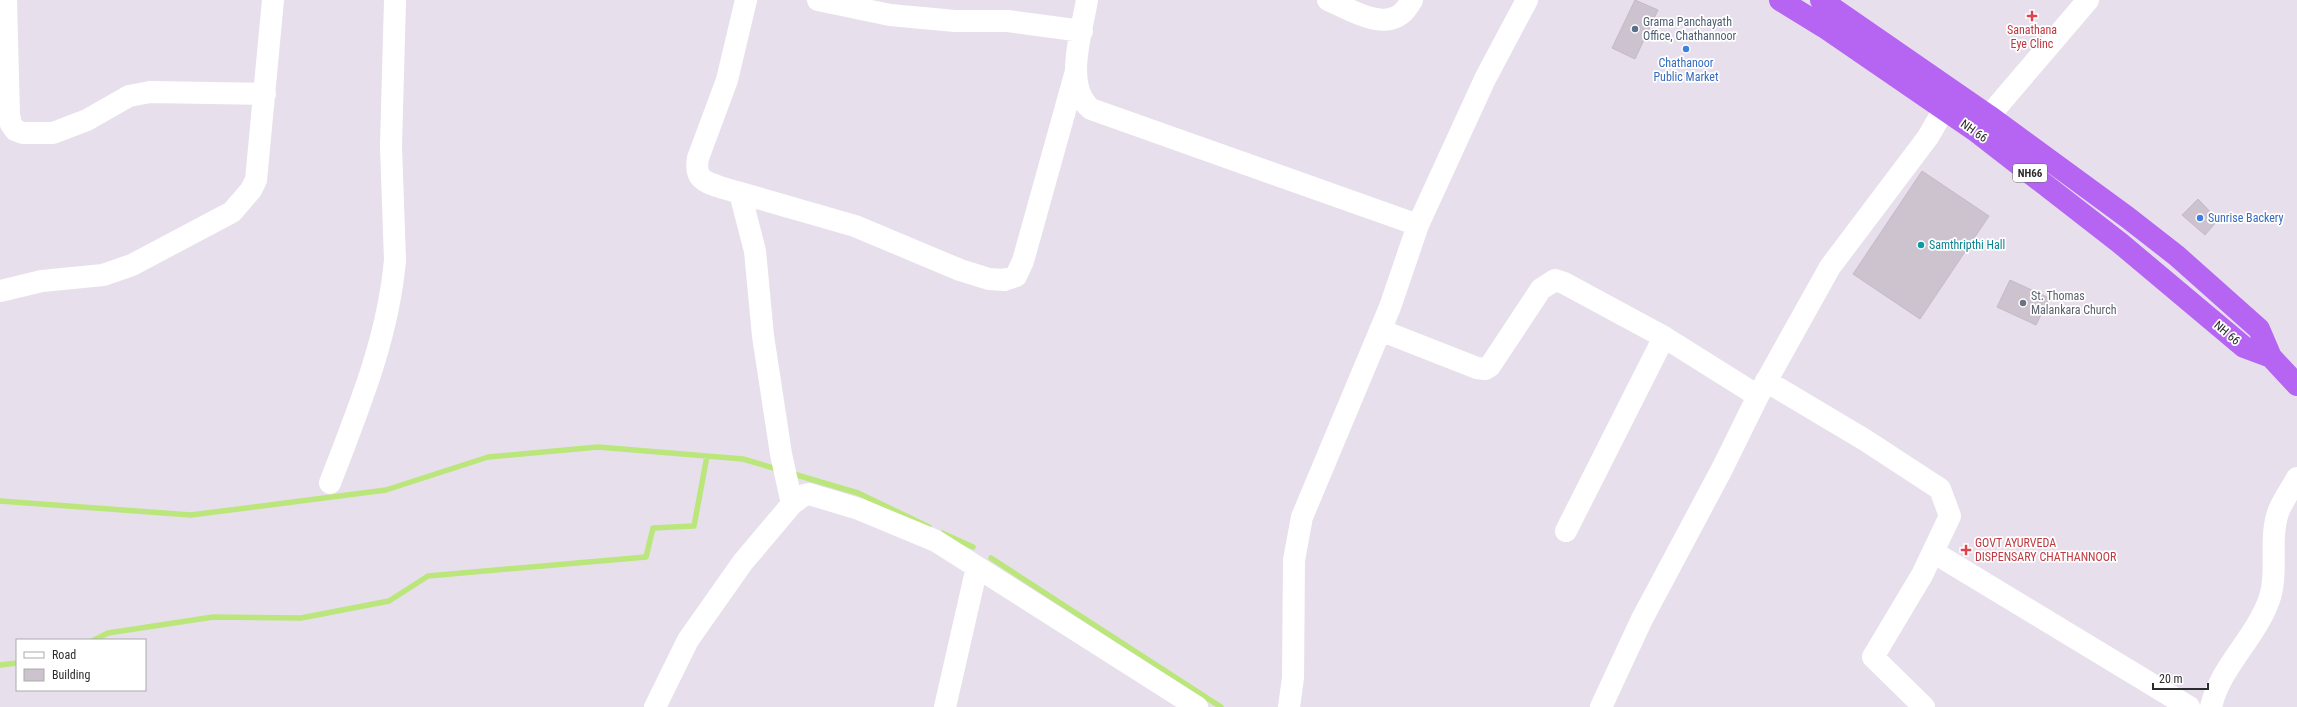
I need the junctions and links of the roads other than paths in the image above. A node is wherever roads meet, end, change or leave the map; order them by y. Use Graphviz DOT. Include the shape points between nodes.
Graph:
graph roads {
  1 [pos="6,0"];
  2 [pos="273,0"];
  3 [pos="395,0"];
  4 [pos="746,0"];
  5 [pos="818,0"];
  6 [pos="1087,0"];
  7 [pos="1328,0"];
  8 [pos="1412,0"];
  9 [pos="1527,0"];
  10 [pos="1780,0"];
  11 [pos="1821,0"];
  12 [pos="2088,0"];
  13 [pos="1082,32"];
  14 [pos="4,37"];
  15 [pos="1076,71"];
  16 [pos="265,94"];
  17 [pos="1949,101"];
  18 [pos="1989,116"];
  19 [pos="740,193"];
  20 [pos="1418,225"];
  21 [pos="0,291"];
  22 [pos="1380,330"];
  23 [pos="1664,337"];
  24 [pos="2271,357"];
  25 [pos="2297,385"];
  26 [pos="1762,388"];
  27 [pos="2297,478"];
  28 [pos="330,483"];
  29 [pos="792,504"];
  30 [pos="1566,531"];
  31 [pos="1933,552"];
  32 [pos="977,567"];
  33 [pos="655,707"];
  34 [pos="945,707"];
  35 [pos="1197,707"];
  36 [pos="1289,707"];
  37 [pos="1601,707"];
  38 [pos="1924,707"];
  39 [pos="2189,707"];
  40 [pos="2211,707"];
  1 -- 14 [label="street"];
  2 -- 16 [label="street"];
  3 -- 28 [label="street" via="391,146 394,275 386,323 364,393"];
  4 -- 19 [label="street" via="727,80 696,169 700,177 708,183"];
  5 -- 13 [label="street" via="890,15 955,21 1008,20"];
  6 -- 13 [label="street"];
  7 -- 8 [label="street" via="1382,20 1402,14"];
  9 -- 20 [label="street" via="1485,79"];
  10 -- 17 [label="highway, NH 66 / NH66"];
  11 -- 17 [label="highway, NH 66 / NH66"];
  12 -- 18 [label="street"];
  13 -- 15 [label="street"];
  14 -- 16 [label="street" via="9,115 15,130 23,133 53,133 87,120 129,96 150,92"];
  15 -- 19 [label="street" via="1023,261 1016,276 1004,280 989,279 960,270 855,226"];
  15 -- 20 [label="street" via="1076,83 1082,100 1097,112"];
  16 -- 21 [label="street" via="256,180 232,212 132,265 103,275 42,281"];
  17 -- 18 [label="highway, NH 66 / NH66"];
  17 -- 24 [label="highway, NH 66 / NH66" via="1978,132 2120,243 2244,347"];
  17 -- 26 [label="street" via="1928,137 1830,267"];
  18 -- 24 [label="highway, NH 66 / NH66" via="2177,256 2259,329"];
  19 -- 29 [label="street" via="755,251 763,336 781,454"];
  20 -- 22 [label="street"];
  22 -- 23 [label="street" via="1476,368 1485,369 1490,366 1541,289 1555,280"];
  22 -- 36 [label="street" via="1302,517 1294,560 1293,678"];
  23 -- 26 [label="street"];
  23 -- 30 [label="street"];
  24 -- 25 [label="highway, NH66"];
  26 -- 31 [label="street" via="1865,440 1940,489 1950,516"];
  26 -- 37 [label="street" via="1642,619"];
  27 -- 40 [label="street" via="2279,511 2272,585 2268,601 2224,675"];
  29 -- 32 [label="street" via="809,494 859,509 936,541"];
  29 -- 33 [label="street" via="743,562 688,640"];
  31 -- 38 [label="street" via="1873,657"];
  31 -- 39 [label="street"];
  32 -- 34 [label="street"];
  32 -- 35 [label="street"];
}
